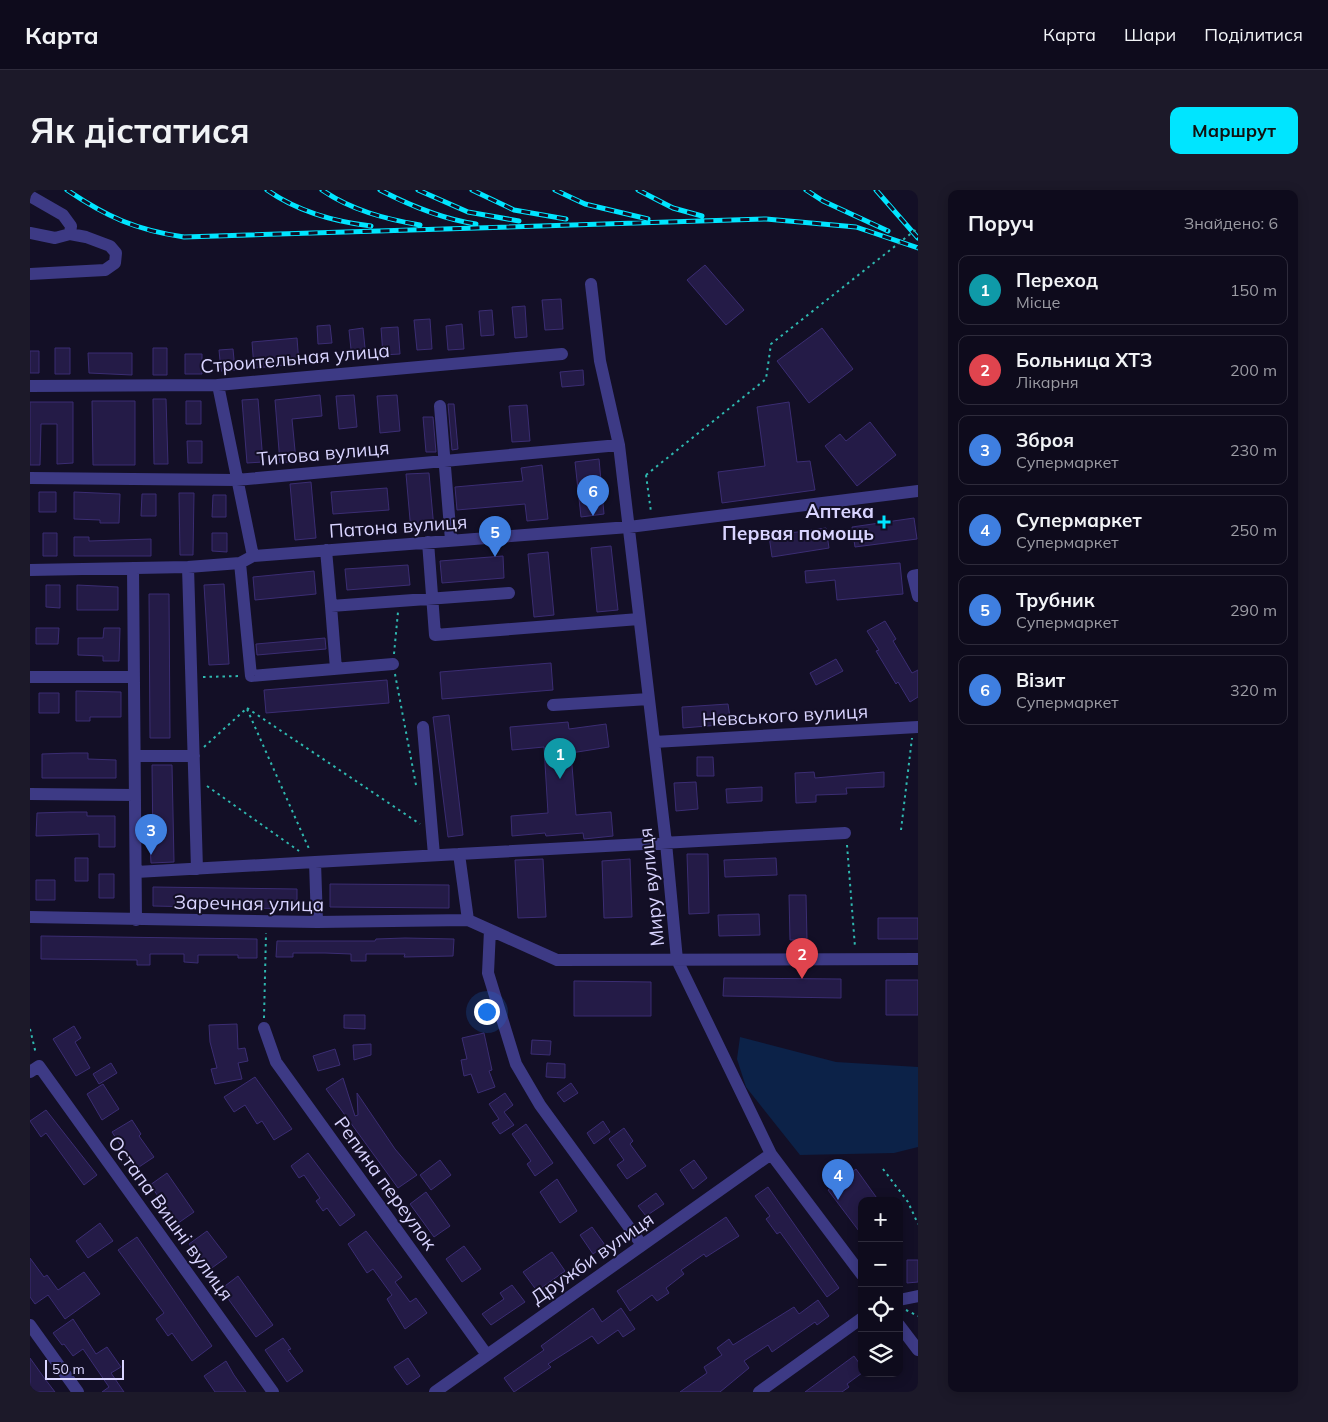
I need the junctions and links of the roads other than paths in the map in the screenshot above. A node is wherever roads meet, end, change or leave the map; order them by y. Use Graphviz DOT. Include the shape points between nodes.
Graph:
graph roads {
  1 [pos="30,196"];
  2 [pos="30,233"];
  3 [pos="70,234"];
  4 [pos="30,274"];
  5 [pos="591,284"];
  6 [pos="562,354"];
  7 [pos="218,385"];
  8 [pos="30,386"];
  9 [pos="440,406"];
  10 [pos="619,446"];
  11 [pos="445,460"];
  12 [pos="30,478"];
  13 [pos="236,480"];
  14 [pos="918,491"];
  15 [pos="629,527"];
  16 [pos="451,540"];
  17 [pos="428,542"];
  18 [pos="326,550"];
  19 [pos="252,556"];
  20 [pos="240,563"];
  21 [pos="188,567"];
  22 [pos="133,568"];
  23 [pos="30,570"];
  24 [pos="918,575"];
  25 [pos="509,593"];
  26 [pos="918,596"];
  27 [pos="433,598"];
  28 [pos="331,606"];
  29 [pos="640,619"];
  30 [pos="393,664"];
  31 [pos="336,668"];
  32 [pos="30,677"];
  33 [pos="134,677"];
  34 [pos="649,699"];
  35 [pos="553,705"];
  36 [pos="423,727"];
  37 [pos="916,727"];
  38 [pos="654,742"];
  39 [pos="134,756"];
  40 [pos="194,756"];
  41 [pos="30,794"];
  42 [pos="135,795"];
  43 [pos="846,833"];
  44 [pos="666,843"];
  45 [pos="459,854"];
  46 [pos="434,856"];
  47 [pos="315,862"];
  48 [pos="197,868"];
  49 [pos="136,872"];
  50 [pos="30,916"];
  51 [pos="136,920"];
  52 [pos="468,920"];
  53 [pos="317,922"];
  54 [pos="490,930"];
  55 [pos="918,959"];
  56 [pos="677,960"];
  57 [pos="264,1028"];
  58 [pos="34,1069"];
  59 [pos="771,1154"];
  60 [pos="642,1245"];
  61 [pos="858,1270"];
  62 [pos="918,1296"];
  63 [pos="903,1303"];
  64 [pos="858,1321"];
  65 [pos="30,1325"];
  66 [pos="903,1330"];
  67 [pos="918,1350"];
  68 [pos="487,1355"];
  69 [pos="78,1392"];
  70 [pos="273,1392"];
  71 [pos="435,1392"];
  72 [pos="758,1392"];
  1 -- 3 [label="street" via="63,215 71,226"];
  2 -- 3 [label="street" via="55,238"];
  3 -- 4 [label="street" via="110,246 116,253 115,263 105,270"];
  5 -- 10 [label="street, Миру вулиця" via="600,361"];
  6 -- 7 [label="street, Строительная улица"];
  7 -- 8 [label="street, Строительная улица"];
  7 -- 13 [label="street"];
  9 -- 11 [label="street"];
  10 -- 11 [label="street, Титова вулиця"];
  10 -- 15 [label="street, Миру вулиця"];
  11 -- 13 [label="street, Титова вулиця"];
  11 -- 16 [label="street"];
  12 -- 13 [label="street, Титова вулиця"];
  13 -- 19 [label="street"];
  14 -- 15 [label="street, Патона вулиця"];
  15 -- 16 [label="street, Патона вулиця"];
  15 -- 29 [label="street, Миру вулиця"];
  16 -- 17 [label="street, Патона вулиця"];
  17 -- 18 [label="street, Патона вулиця"];
  17 -- 27 [label="street"];
  18 -- 19 [label="street, Патона вулиця"];
  18 -- 28 [label="street"];
  19 -- 20 [label="street, Патона вулиця"];
  20 -- 21 [label="street, Патона вулиця"];
  20 -- 31 [label="street" via="251,676"];
  21 -- 22 [label="street, Патона вулиця"];
  21 -- 40 [label="street"];
  22 -- 23 [label="street, Патона вулиця"];
  22 -- 33 [label="street"];
  24 -- 26 [label="street" via="913,576"];
  25 -- 27 [label="street"];
  27 -- 28 [label="street"];
  27 -- 29 [label="street" via="436,635"];
  28 -- 31 [label="street"];
  29 -- 34 [label="street, Миру вулиця"];
  30 -- 31 [label="street"];
  32 -- 33 [label="street"];
  33 -- 39 [label="street"];
  34 -- 35 [label="street"];
  34 -- 38 [label="street, Миру вулиця"];
  36 -- 46 [label="street"];
  37 -- 38 [label="street, Невського вулиця"];
  38 -- 44 [label="street, Миру вулиця"];
  39 -- 40 [label="street"];
  39 -- 42 [label="street"];
  40 -- 48 [label="street"];
  41 -- 42 [label="street"];
  42 -- 49 [label="street"];
  43 -- 44 [label="street"];
  44 -- 45 [label="street"];
  44 -- 56 [label="street, Миру вулиця"];
  45 -- 46 [label="street"];
  45 -- 52 [label="street"];
  46 -- 47 [label="street"];
  47 -- 48 [label="street"];
  47 -- 53 [label="street"];
  48 -- 49 [label="street"];
  49 -- 51 [label="street"];
  50 -- 51 [label="street, Заречная улица"];
  51 -- 53 [label="street, Заречная улица"];
  52 -- 53 [label="street, Заречная улица"];
  52 -- 54 [label="street"];
  54 -- 56 [label="street" via="557,960"];
  54 -- 60 [label="street" via="488,973 516,1064 540,1105"];
  55 -- 56 [label="street"];
  56 -- 59 [label="street, Миру вулиця"];
  57 -- 68 [label="street, Репина переулок" via="276,1062"];
  58 -- 70 [label="street, Остапа Вишні вулиця"];
  59 -- 60 [label="street, Дружби вулиця"];
  59 -- 61 [label="street, Миру вулиця"];
  60 -- 68 [label="street, Дружби вулиця"];
  62 -- 63 [label="street"];
  64 -- 72 [label="street"];
  65 -- 69 [label="street"];
  66 -- 67 [label="street"];
  68 -- 71 [label="street, Дружби вулиця"];
}
